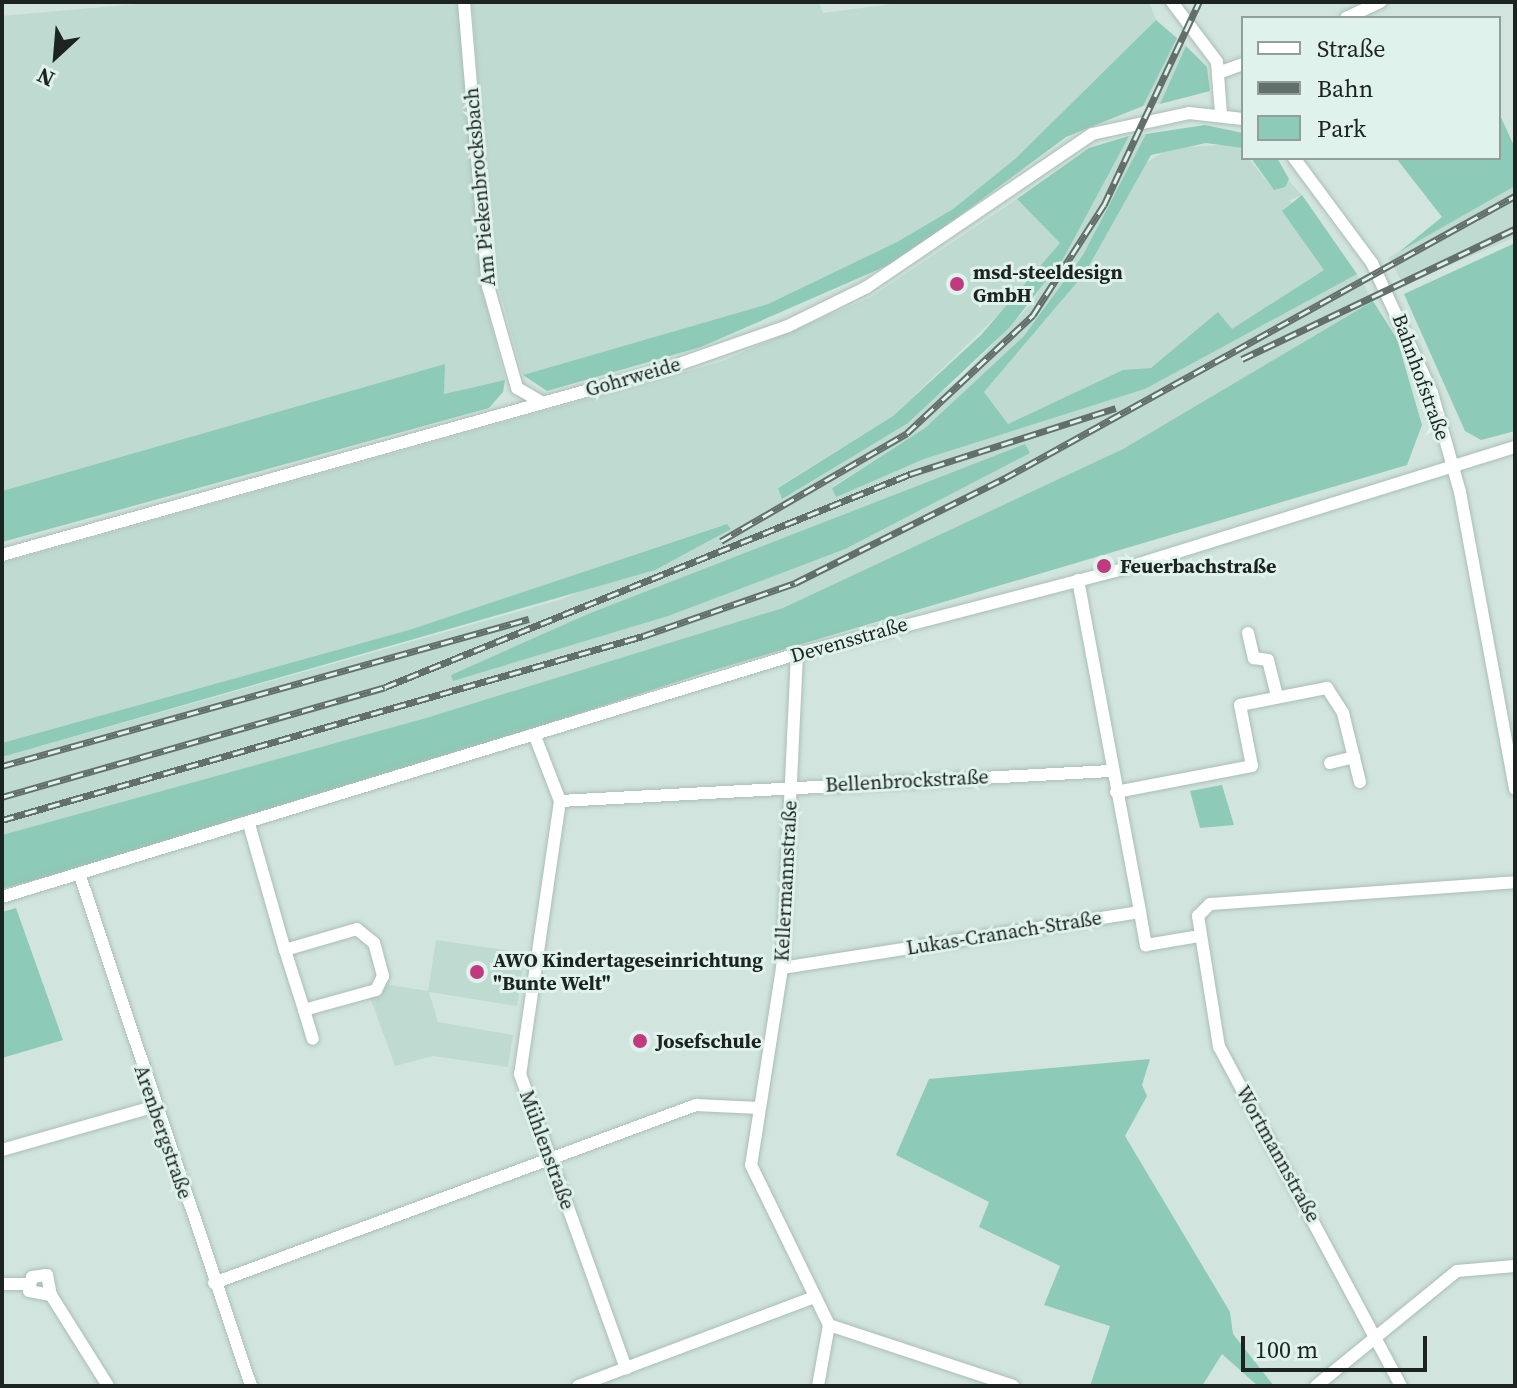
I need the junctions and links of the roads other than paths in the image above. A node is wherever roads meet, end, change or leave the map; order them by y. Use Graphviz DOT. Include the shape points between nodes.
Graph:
graph roads {
  1 [pos="464,2"];
  2 [pos="1172,2"];
  3 [pos="1381,2"];
  4 [pos="1350,16"];
  5 [pos="1241,65"];
  6 [pos="1221,72"];
  7 [pos="1221,114"];
  8 [pos="1241,119"];
  9 [pos="1295,160"];
  10 [pos="541,402"];
  11 [pos="1515,447"];
  12 [pos="1452,465"];
  13 [pos="2,555"];
  14 [pos="1078,580"];
  15 [pos="1248,633"];
  16 [pos="797,654"];
  17 [pos="1277,697"];
  18 [pos="536,739"];
  19 [pos="1354,757"];
  20 [pos="1330,763"];
  21 [pos="1111,771"];
  22 [pos="1360,782"];
  23 [pos="791,788"];
  24 [pos="1515,789"];
  25 [pos="1116,792"];
  26 [pos="560,801"];
  27 [pos="249,824"];
  28 [pos="80,876"];
  29 [pos="1515,882"];
  30 [pos="2,897"];
  31 [pos="1140,912"];
  32 [pos="1200,936"];
  33 [pos="285,950"];
  34 [pos="782,968"];
  35 [pos="304,1010"];
  36 [pos="313,1039"];
  37 [pos="153,1107"];
  38 [pos="759,1108"];
  39 [pos="2,1150"];
  40 [pos="549,1156"];
  41 [pos="1515,1266"];
  42 [pos="214,1283"];
  43 [pos="2,1284"];
  44 [pos="28,1284"];
  45 [pos="51,1295"];
  46 [pos="815,1297"];
  47 [pos="829,1325"];
  48 [pos="1377,1332"];
  49 [pos="626,1368"];
  50 [pos="108,1386"];
  51 [pos="251,1386"];
  52 [pos="578,1386"];
  53 [pos="818,1386"];
  54 [pos="1013,1386"];
  55 [pos="1316,1386"];
  56 [pos="1401,1386"];
  1 -- 10 [label="street, Am Piekenbrocksbach" via="488,286 517,388"];
  2 -- 6 [label="street"];
  3 -- 4 [label="street"];
  5 -- 6 [label="street"];
  6 -- 7 [label="street"];
  7 -- 8 [label="street"];
  7 -- 10 [label="street, Gohrweide" via="1092,134 935,245 788,326"];
  9 -- 12 [label="street, Bahnhofstraße" via="1398,310"];
  10 -- 13 [label="street, Gohrweide"];
  11 -- 12 [label="street, Bahnhofstraße"];
  12 -- 14 [label="street, Devensstraße"];
  12 -- 24 [label="street"];
  14 -- 16 [label="street, Devensstraße"];
  14 -- 21 [label="street"];
  15 -- 17 [label="street" via="1254,658 1268,660"];
  16 -- 18 [label="street, Devensstraße"];
  16 -- 23 [label="street, Kellermannstraße"];
  17 -- 19 [label="street" via="1327,688 1343,713"];
  17 -- 25 [label="street" via="1240,705 1252,766"];
  18 -- 26 [label="street, Mühlenstraße"];
  18 -- 27 [label="street, Devensstraße"];
  19 -- 20 [label="street"];
  19 -- 22 [label="street"];
  21 -- 23 [label="street, Bellenbrockstraße"];
  21 -- 25 [label="street"];
  23 -- 26 [label="street, Bellenbrockstraße"];
  23 -- 34 [label="street, Kellermannstraße"];
  25 -- 31 [label="street"];
  26 -- 40 [label="street, Mühlenstraße" via="520,1074"];
  27 -- 28 [label="street, Devensstraße"];
  27 -- 33 [label="street"];
  28 -- 30 [label="street, Devensstraße"];
  28 -- 37 [label="street, Arenbergstraße"];
  29 -- 32 [label="street, Wortmannstraße" via="1201,909"];
  31 -- 32 [label="street" via="1146,945"];
  31 -- 34 [label="street, Lukas-Cranach-Straße"];
  32 -- 48 [label="street, Wortmannstraße" via="1219,1047"];
  33 -- 35 [label="street"];
  33 -- 35 [label="street" via="357,929 374,943 383,976 376,990"];
  34 -- 38 [label="street, Kellermannstraße"];
  35 -- 36 [label="street"];
  37 -- 39 [label="street"];
  37 -- 42 [label="street, Arenbergstraße"];
  38 -- 40 [label="street" via="696,1105"];
  38 -- 46 [label="street, Kellermannstraße" via="751,1165"];
  40 -- 42 [label="street"];
  40 -- 49 [label="street, Mühlenstraße"];
  41 -- 48 [label="street" via="1457,1271"];
  42 -- 51 [label="street, Arenbergstraße"];
  43 -- 44 [label="street"];
  44 -- 45 [label="street" via="35,1297"];
  44 -- 45 [label="street" via="47,1275"];
  45 -- 50 [label="street"];
  46 -- 47 [label="street, Kellermannstraße"];
  46 -- 49 [label="street"];
  47 -- 53 [label="street"];
  47 -- 54 [label="street"];
  48 -- 55 [label="street"];
  48 -- 56 [label="street, Wortmannstraße"];
  49 -- 52 [label="street"];
}
